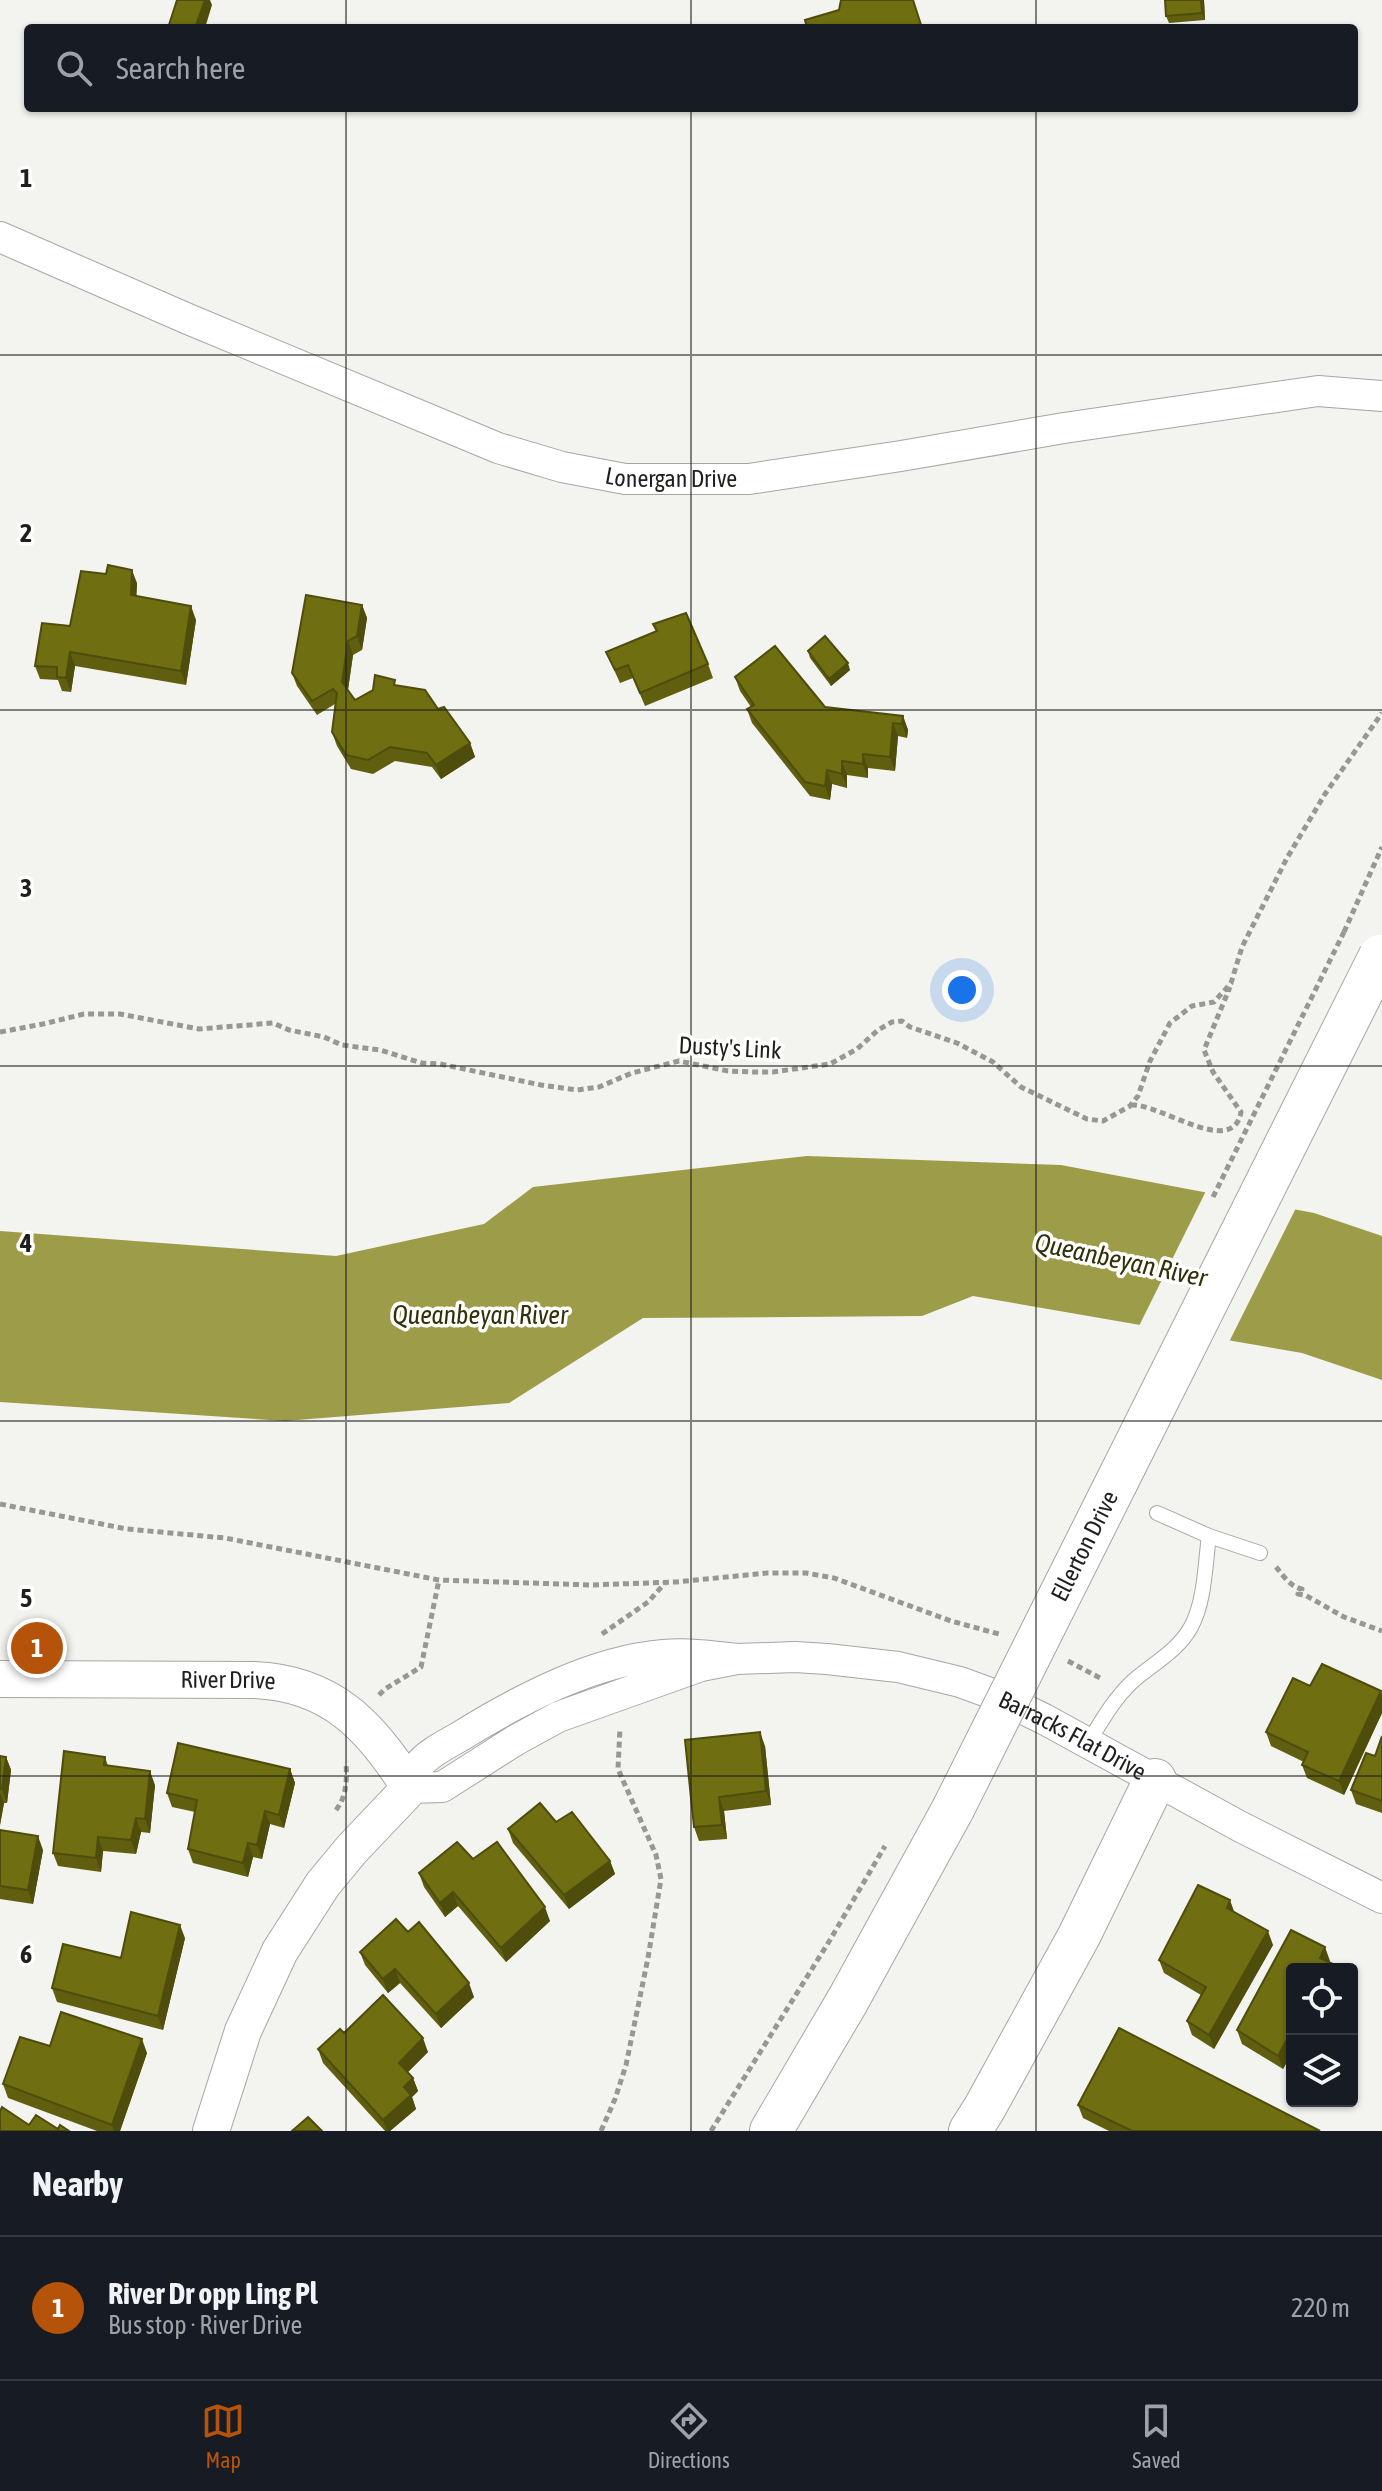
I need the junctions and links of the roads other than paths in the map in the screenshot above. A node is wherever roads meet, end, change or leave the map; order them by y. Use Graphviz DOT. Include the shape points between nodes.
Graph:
graph roads {
  1 [pos="0,237"];
  2 [pos="1382,396"];
  3 [pos="1381,955"];
  4 [pos="1157,1513"];
  5 [pos="1209,1536"];
  6 [pos="1260,1553"];
  7 [pos="737,1659"];
  8 [pos="0,1679"];
  9 [pos="1088,1743"];
  10 [pos="1155,1780"];
  11 [pos="410,1788"];
  12 [pos="1382,1898"];
  13 [pos="211,2131"];
  14 [pos="771,2131"];
  15 [pos="970,2131"];
  1 -- 2 [label="street, Lonergan Drive" via="498,448 625,479 749,479 1318,391"];
  3 -- 14 [label="main road, Ellerton Drive, bridge" via="953,1809"];
  4 -- 5 [label="lane"];
  5 -- 6 [label="lane"];
  5 -- 9 [label="lane" via="1199,1608 1189,1630 1165,1658 1123,1691"];
  7 -- 9 [label="street, Barracks Flat Drive" via="795,1657 898,1667 960,1682"];
  7 -- 11 [label="street, Barracks Flat Drive" via="701,1666 558,1717 442,1787"];
  7 -- 11 [label="street, Barracks Flat Drive" via="662,1655 570,1679 479,1724 420,1765"];
  8 -- 11 [label="street, River Drive" via="278,1681 320,1694 356,1719"];
  9 -- 10 [label="street, Barracks Flat Drive"];
  10 -- 12 [label="street, Barracks Flat Drive"];
  10 -- 15 [label="main road" via="1079,1936"];
  11 -- 13 [label="street, Barracks Flat Drive" via="323,1884 280,1951 243,2031"];
}
